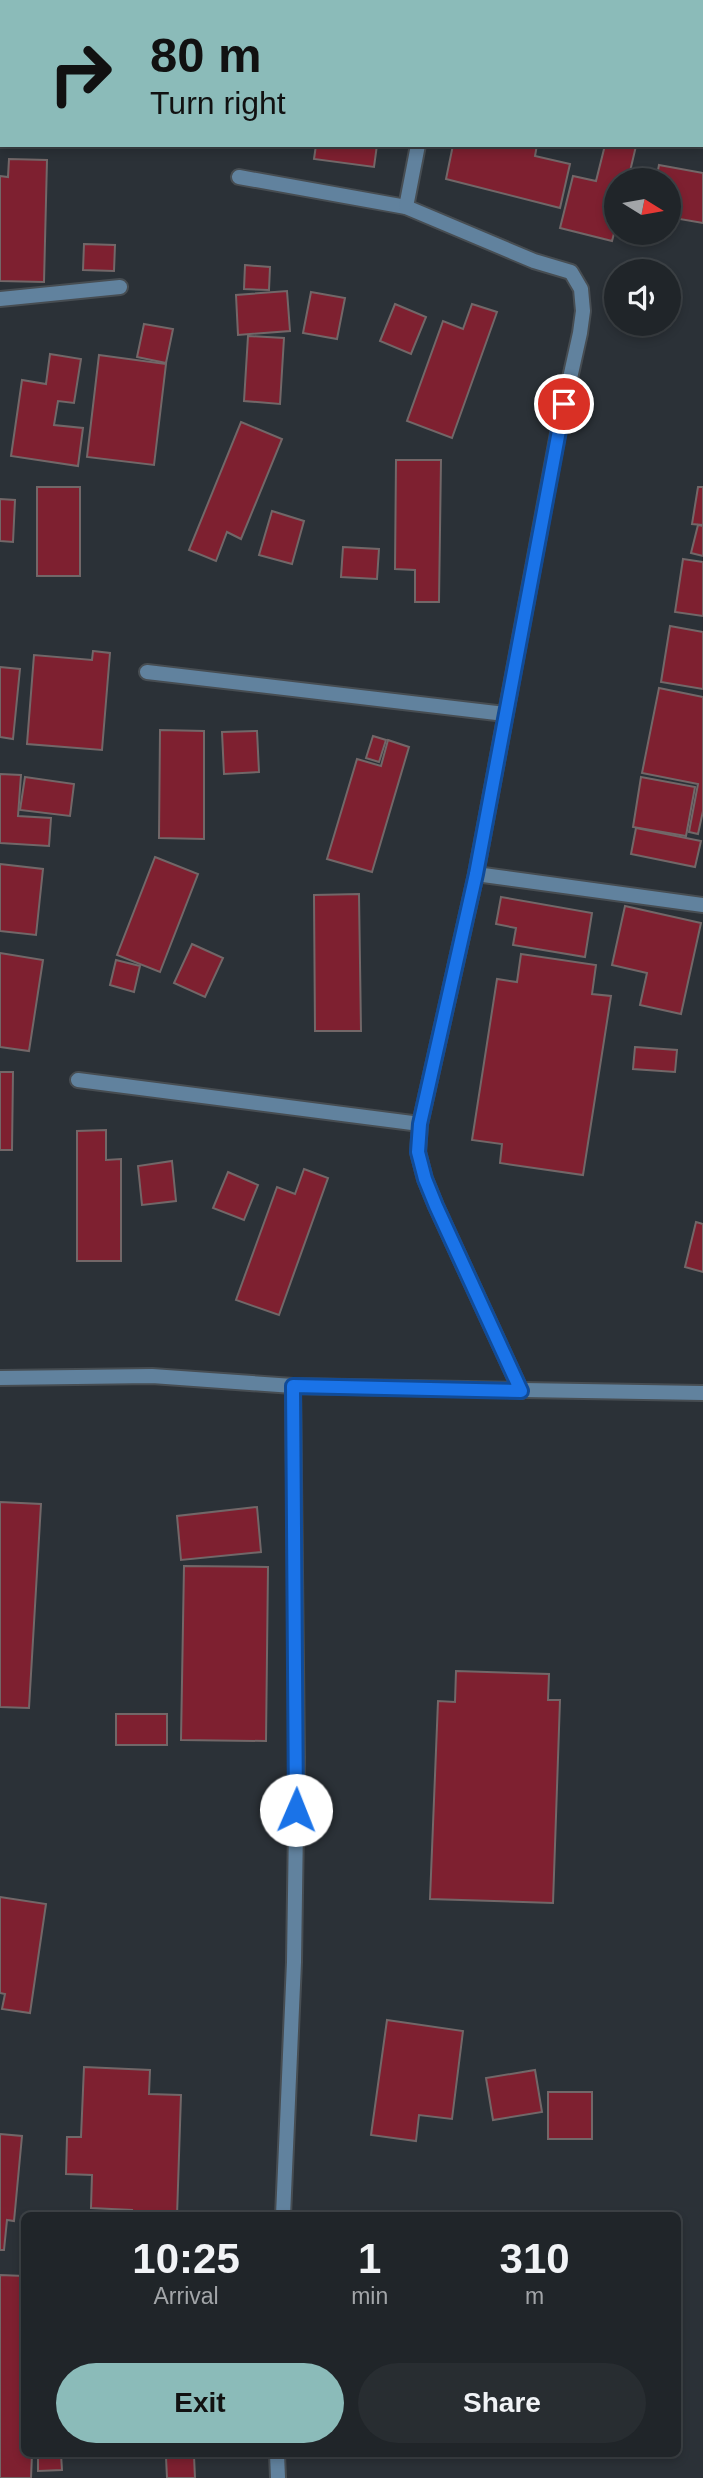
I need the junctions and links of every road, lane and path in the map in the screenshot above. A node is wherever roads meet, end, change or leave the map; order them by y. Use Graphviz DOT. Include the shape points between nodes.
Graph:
graph roads {
  1 [pos="418,147"];
  2 [pos="239,177"];
  3 [pos="406,207"];
  4 [pos="120,287"];
  5 [pos="0,299"];
  6 [pos="147,672"];
  7 [pos="505,714"];
  8 [pos="476,874"];
  9 [pos="703,905"];
  10 [pos="78,1080"];
  11 [pos="420,1124"];
  12 [pos="0,1378"];
  13 [pos="293,1386"];
  14 [pos="521,1391"];
  15 [pos="703,1393"];
  16 [pos="283,2212"];
  17 [pos="277,2457"];
  18 [pos="278,2478"];
  1 -- 3 [label="street"];
  2 -- 3 [label="street"];
  3 -- 7 [label="street" via="571,272 581,289 580,333"];
  4 -- 5 [label="street"];
  6 -- 7 [label="street"];
  7 -- 8 [label="street"];
  8 -- 9 [label="street"];
  8 -- 11 [label="street"];
  10 -- 11 [label="street"];
  11 -- 14 [label="street" via="418,1152 425,1179"];
  12 -- 13 [label="street" via="152,1376"];
  13 -- 14 [label="street"];
  13 -- 16 [label="street" via="297,1757"];
  14 -- 15 [label="street"];
  17 -- 18 [label="street"];
}
